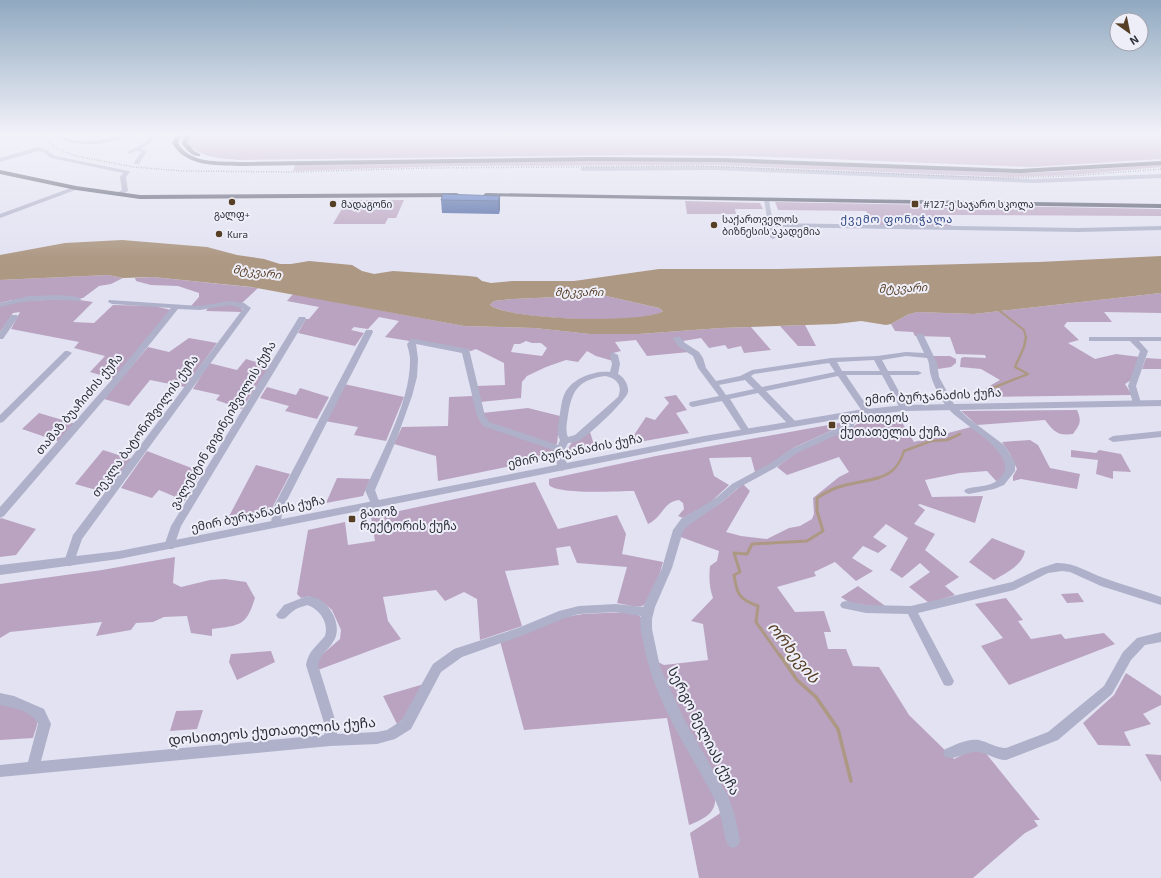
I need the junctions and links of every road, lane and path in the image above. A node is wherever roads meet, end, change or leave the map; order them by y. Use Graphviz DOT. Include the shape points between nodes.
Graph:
graph roads {
  1 [pos="19,176"];
  2 [pos="125,176"];
  3 [pos="910,176"];
  4 [pos="1161,176"];
  5 [pos="76,188"];
  6 [pos="118,194"];
  7 [pos="466,195"];
  8 [pos="480,195"];
  9 [pos="766,200"];
  10 [pos="1161,206"];
  11 [pos="0,216"];
  12 [pos="771,225"];
  13 [pos="1161,228"];
  14 [pos="773,237"];
  15 [pos="78,299"];
  16 [pos="112,302"];
  17 [pos="0,305"];
  18 [pos="176,307"];
  19 [pos="14,317"];
  20 [pos="302,319"];
  21 [pos="369,332"];
  22 [pos="920,336"];
  23 [pos="0,337"];
  24 [pos="677,339"];
  25 [pos="1092,339"];
  26 [pos="1132,339"];
  27 [pos="1161,339"];
  28 [pos="68,354"];
  29 [pos="614,355"];
  30 [pos="929,356"];
  31 [pos="877,358"];
  32 [pos="831,360"];
  33 [pos="885,373"];
  34 [pos="918,373"];
  35 [pos="614,374"];
  36 [pos="841,374"];
  37 [pos="746,376"];
  38 [pos="714,384"];
  39 [pos="760,390"];
  40 [pos="724,397"];
  41 [pos="1137,403"];
  42 [pos="1161,403"];
  43 [pos="692,404"];
  44 [pos="951,406"];
  45 [pos="904,408"];
  46 [pos="863,412"];
  47 [pos="0,420"];
  48 [pos="792,423"];
  49 [pos="746,431"];
  50 [pos="1161,434"];
  51 [pos="1113,439"];
  52 [pos="565,440"];
  53 [pos="560,449"];
  54 [pos="562,468"];
  55 [pos="969,491"];
  56 [pos="375,504"];
  57 [pos="0,514"];
  58 [pos="276,523"];
  59 [pos="169,546"];
  60 [pos="69,562"];
  61 [pos="0,570"];
  62 [pos="1161,601"];
  63 [pos="846,605"];
  64 [pos="911,610"];
  65 [pos="648,612"];
  66 [pos="282,615"];
  67 [pos="1161,637"];
  68 [pos="948,681"];
  69 [pos="0,699"];
  70 [pos="330,740"];
  71 [pos="950,753"];
  72 [pos="33,767"];
  73 [pos="0,771"];
  74 [pos="733,841"];
  1 -- 5 [label="highway"];
  2 -- 6 [label="street" via="125,191"];
  3 -- 4 [label="street" via="1034,181"];
  5 -- 6 [label="highway"];
  5 -- 11 [label="street"];
  6 -- 7 [label="highway" via="149,198"];
  8 -- 9 [label="highway"];
  9 -- 10 [label="highway"];
  9 -- 12 [label="street"];
  12 -- 13 [label="street" via="1092,230"];
  12 -- 14 [label="street"];
  15 -- 17 [label="street" via="35,298"];
  16 -- 18 [label="street"];
  18 -- 57 [label="street, თამაზ ბუაჩიძის ქუჩა"];
  18 -- 60 [label="street, თეკლა ბატონიშვილის ქუჩა" via="200,308 230,303 241,304 247,308 77,538"];
  19 -- 23 [label="street"];
  20 -- 59 [label="street, ვალენტინ გიგინეიშვილის ქუჩა" via="176,526"];
  21 -- 58 [label="street" via="278,508"];
  22 -- 30 [label="street"];
  24 -- 38 [label="street" via="696,354 702,368"];
  25 -- 26 [label="street"];
  26 -- 27 [label="street"];
  26 -- 41 [label="street" via="1144,352 1132,386"];
  28 -- 47 [label="street"];
  29 -- 35 [label="street"];
  30 -- 31 [label="street" via="906,354"];
  30 -- 44 [label="street" via="935,369 935,377"];
  31 -- 32 [label="street"];
  31 -- 33 [label="street"];
  32 -- 36 [label="street"];
  32 -- 37 [label="street" via="752,372"];
  33 -- 34 [label="street"];
  33 -- 36 [label="street"];
  33 -- 45 [label="street"];
  35 -- 52 [label="street" via="583,381 570,392 562,432"];
  35 -- 52 [label="street" via="624,387 624,395 619,402 578,437"];
  36 -- 39 [label="street"];
  36 -- 46 [label="street"];
  37 -- 38 [label="street"];
  37 -- 39 [label="street"];
  38 -- 40 [label="street"];
  39 -- 40 [label="street"];
  39 -- 48 [label="street"];
  40 -- 43 [label="street"];
  40 -- 49 [label="street"];
  41 -- 42 [label="street, ემირ ბურჯანაძის ქუჩა"];
  41 -- 44 [label="street, ემირ ბურჯანაძის ქუჩა"];
  44 -- 45 [label="street, ემირ ბურჯანაძის ქუჩა"];
  44 -- 55 [label="street" via="1000,447 1010,462 1010,471 1001,483"];
  45 -- 46 [label="street, ემირ ბურჯანაძის ქუჩა"];
  46 -- 48 [label="street, ემირ ბურჯანაძის ქუჩა"];
  46 -- 65 [label="street" via="849,426 794,451 735,486 719,500 685,522 678,530"];
  48 -- 49 [label="street, ემირ ბურჯანაძის ქუჩა"];
  49 -- 54 [label="street, ემირ ბურჯანაძის ქუჩა"];
  50 -- 51 [label="street"];
  52 -- 53 [label="street"];
  53 -- 54 [label="street"];
  53 -- 56 [label="street" via="486,424 481,416 466,351 411,342 411,384 402,415 370,490"];
  54 -- 56 [label="street, ემირ ბურჯანაძის ქუჩა"];
  56 -- 58 [label="street, ემირ ბურჯანაძის ქუჩა"];
  58 -- 59 [label="street, ემირ ბურჯანაძის ქუჩა"];
  59 -- 60 [label="street, ემირ ბურჯანაძის ქუჩა"];
  60 -- 61 [label="street, ემირ ბურჯანაძის ქუჩა"];
  62 -- 64 [label="street" via="1074,569 1057,567 1014,586"];
  63 -- 64 [label="street" via="866,609"];
  64 -- 68 [label="street"];
  65 -- 70 [label="street, დოსითეოს ქუთათელის ქუჩა" via="616,608 579,610 562,614 458,654 437,668 406,725 390,735 377,738"];
  65 -- 74 [label="street, სერგო მელიას ქუჩა" via="646,629 654,667 680,725 723,801"];
  66 -- 70 [label="street" via="288,608 306,600 316,603 327,614 332,627 330,639 315,653 312,665 331,726"];
  67 -- 71 [label="street" via="1142,641 1127,656 1108,690 1053,736 1006,754 972,746"];
  69 -- 72 [label="street" via="39,712 45,724"];
  70 -- 72 [label="street, დოსითეოს ქუთათელის ქუჩა"];
  72 -- 73 [label="street, დოსითეოს ქუთათელის ქუჩა"];
}
